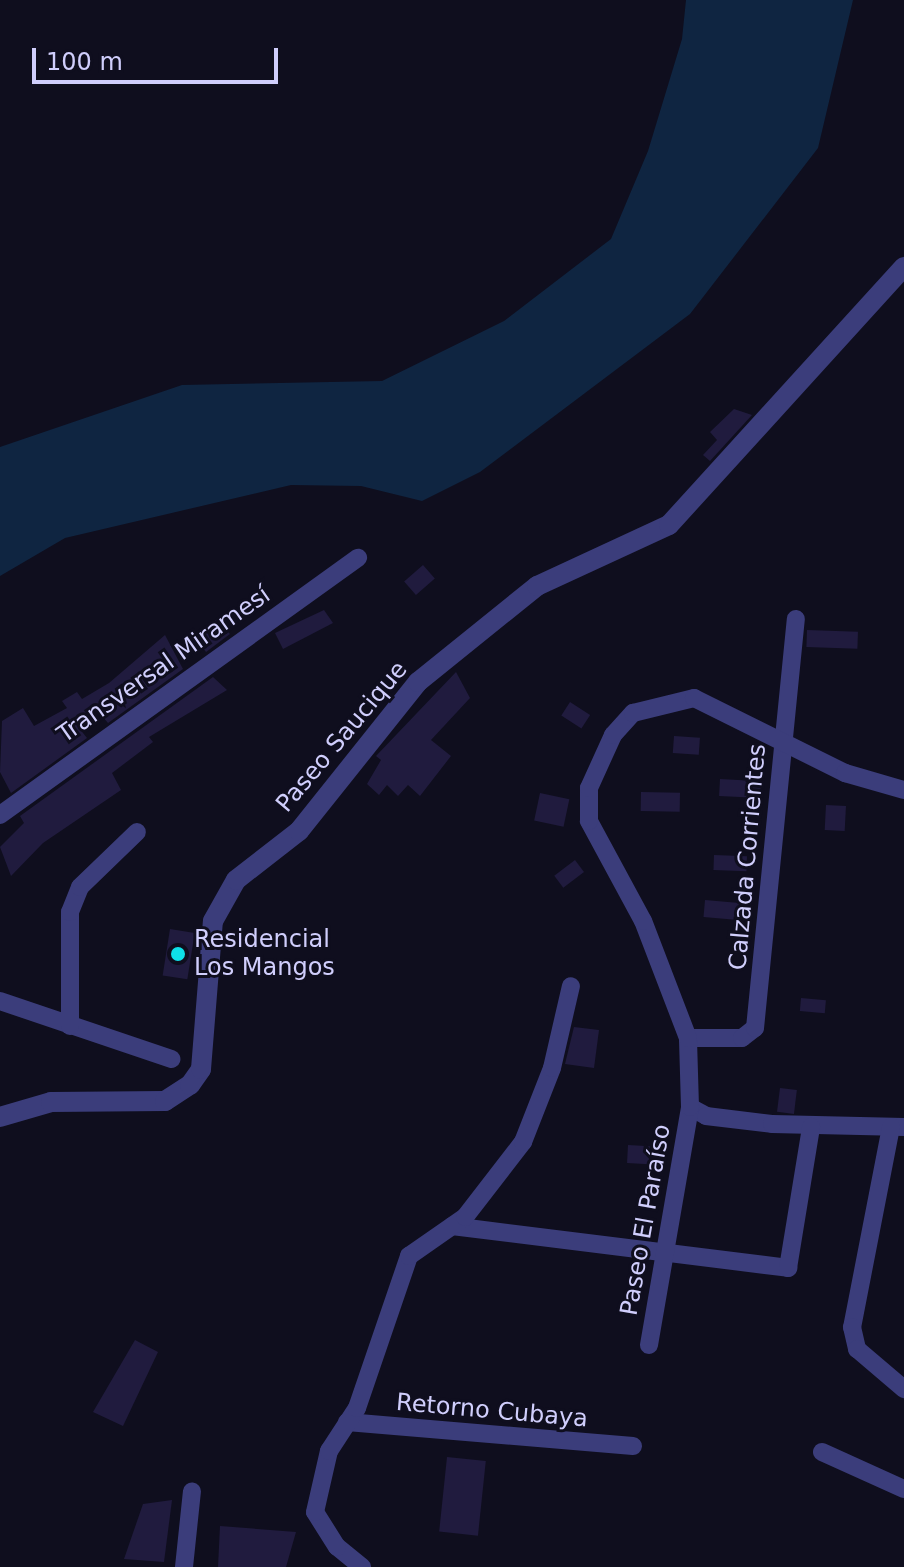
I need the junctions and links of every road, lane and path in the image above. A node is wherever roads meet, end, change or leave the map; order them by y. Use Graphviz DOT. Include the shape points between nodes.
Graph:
graph roads {
  1 [pos="904,267"];
  2 [pos="358,558"];
  3 [pos="796,619"];
  4 [pos="782,742"];
  5 [pos="904,790"];
  6 [pos="0,815"];
  7 [pos="137,832"];
  8 [pos="571,986"];
  9 [pos="0,1001"];
  10 [pos="70,1026"];
  11 [pos="688,1038"];
  12 [pos="171,1059"];
  13 [pos="690,1107"];
  14 [pos="0,1117"];
  15 [pos="811,1127"];
  16 [pos="897,1127"];
  17 [pos="452,1226"];
  18 [pos="665,1253"];
  19 [pos="649,1345"];
  20 [pos="904,1389"];
  21 [pos="347,1422"];
  22 [pos="633,1446"];
  23 [pos="822,1452"];
  24 [pos="904,1489"];
  25 [pos="192,1491"];
  26 [pos="184,1567"];
  27 [pos="362,1567"];
  1 -- 14 [label="street, Paseo Saucique" via="669,525 537,586 418,682 299,831 236,880 213,921 201,1069 190,1085 165,1101 51,1102"];
  2 -- 6 [label="street, Transversal Miramesí"];
  3 -- 4 [label="street, Calzada Corrientes"];
  4 -- 5 [label="street, Paseo El Paraíso" via="845,773"];
  4 -- 11 [label="street, Calzada Corrientes" via="755,1028 742,1038"];
  4 -- 11 [label="street, Paseo El Paraíso" via="716,705 669,699 623,724 589,788 589,821 643,921"];
  7 -- 10 [label="street" via="80,887 70,912"];
  8 -- 17 [label="street" via="552,1068 523,1142"];
  9 -- 10 [label="street"];
  10 -- 12 [label="street"];
  11 -- 13 [label="street, Paseo El Paraíso"];
  13 -- 15 [label="street" via="706,1116"];
  13 -- 18 [label="street, Paseo El Paraíso"];
  15 -- 16 [label="street"];
  15 -- 18 [label="street" via="788,1268"];
  16 -- 20 [label="street" via="852,1327 857,1349"];
  17 -- 18 [label="street"];
  17 -- 21 [label="street" via="409,1256 400,1272"];
  18 -- 19 [label="street, Paseo El Paraíso"];
  21 -- 22 [label="street, Retorno Cubaya"];
  21 -- 27 [label="street" via="329,1451 315,1512 337,1547"];
  23 -- 24 [label="street"];
  25 -- 26 [label="street"];
}
